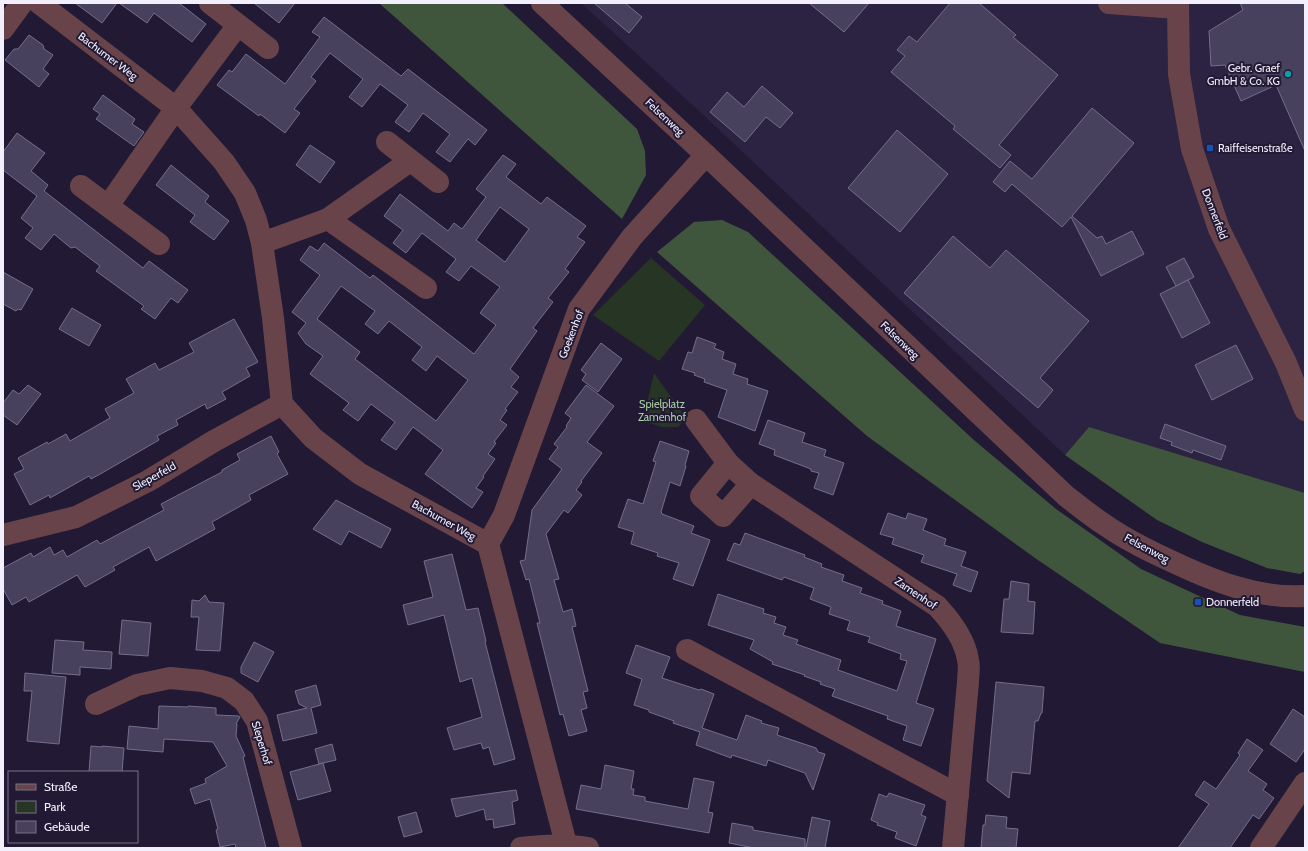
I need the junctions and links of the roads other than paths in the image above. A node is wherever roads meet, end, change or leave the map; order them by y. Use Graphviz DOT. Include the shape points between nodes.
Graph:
graph roads {
  1 [pos="22,3"];
  2 [pos="39,3"];
  3 [pos="210,3"];
  4 [pos="542,3"];
  5 [pos="1109,3"];
  6 [pos="1177,6"];
  7 [pos="238,25"];
  8 [pos="3,28"];
  9 [pos="268,48"];
  10 [pos="176,108"];
  11 [pos="387,142"];
  12 [pos="706,155"];
  13 [pos="410,161"];
  14 [pos="438,182"];
  15 [pos="81,186"];
  16 [pos="108,206"];
  17 [pos="328,219"];
  18 [pos="159,244"];
  19 [pos="262,244"];
  20 [pos="426,288"];
  21 [pos="282,404"];
  22 [pos="1305,410"];
  23 [pos="696,420"];
  24 [pos="728,463"];
  25 [pos="751,484"];
  26 [pos="8,528"];
  27 [pos="488,544"];
  28 [pos="1305,596"];
  29 [pos="687,650"];
  30 [pos="96,704"];
  31 [pos="1305,783"];
  32 [pos="958,795"];
  33 [pos="574,847"];
  34 [pos="291,848"];
  35 [pos="521,848"];
  36 [pos="953,848"];
  37 [pos="1261,848"];
  1 -- 8 [label="street"];
  2 -- 10 [label="street, Bachumer Weg"];
  3 -- 7 [label="street"];
  4 -- 12 [label="street, Felsenweg"];
  5 -- 6 [label="street"];
  6 -- 22 [label="street, Donnerfeld" via="1179,74 1192,149 1219,229 1286,363"];
  7 -- 9 [label="street"];
  7 -- 10 [label="street"];
  10 -- 16 [label="street"];
  10 -- 19 [label="street, Bachumer Weg" via="224,162 245,193"];
  11 -- 13 [label="street"];
  12 -- 27 [label="street, Goekenhof" via="632,237 579,309 504,515"];
  12 -- 28 [label="street, Felsenweg" via="1066,496 1105,526 1149,551 1206,578 1245,590 1292,597"];
  13 -- 14 [label="street"];
  13 -- 17 [label="street"];
  15 -- 16 [label="street"];
  16 -- 18 [label="street"];
  17 -- 19 [label="street"];
  17 -- 20 [label="street"];
  19 -- 21 [label="street, Bachumer Weg"];
  21 -- 26 [label="street, Sleperfeld" via="148,481 76,517"];
  21 -- 27 [label="street, Bachumer Weg" via="313,438 360,474"];
  23 -- 24 [label="street, Zamenhof"];
  24 -- 25 [label="street, Zamenhof"];
  24 -- 25 [label="street" via="700,496 723,516"];
  25 -- 32 [label="street, Zamenhof" via="937,606 951,622 962,640 968,660"];
  27 -- 33 [label="street, Bachumer Weg"];
  29 -- 32 [label="street"];
  30 -- 34 [label="street, Sleperhof" via="137,685 170,678 202,681 227,688 244,700 257,721"];
  31 -- 37 [label="street"];
  32 -- 36 [label="street, Zamenhof"];
  33 -- 35 [label="street"];
}
